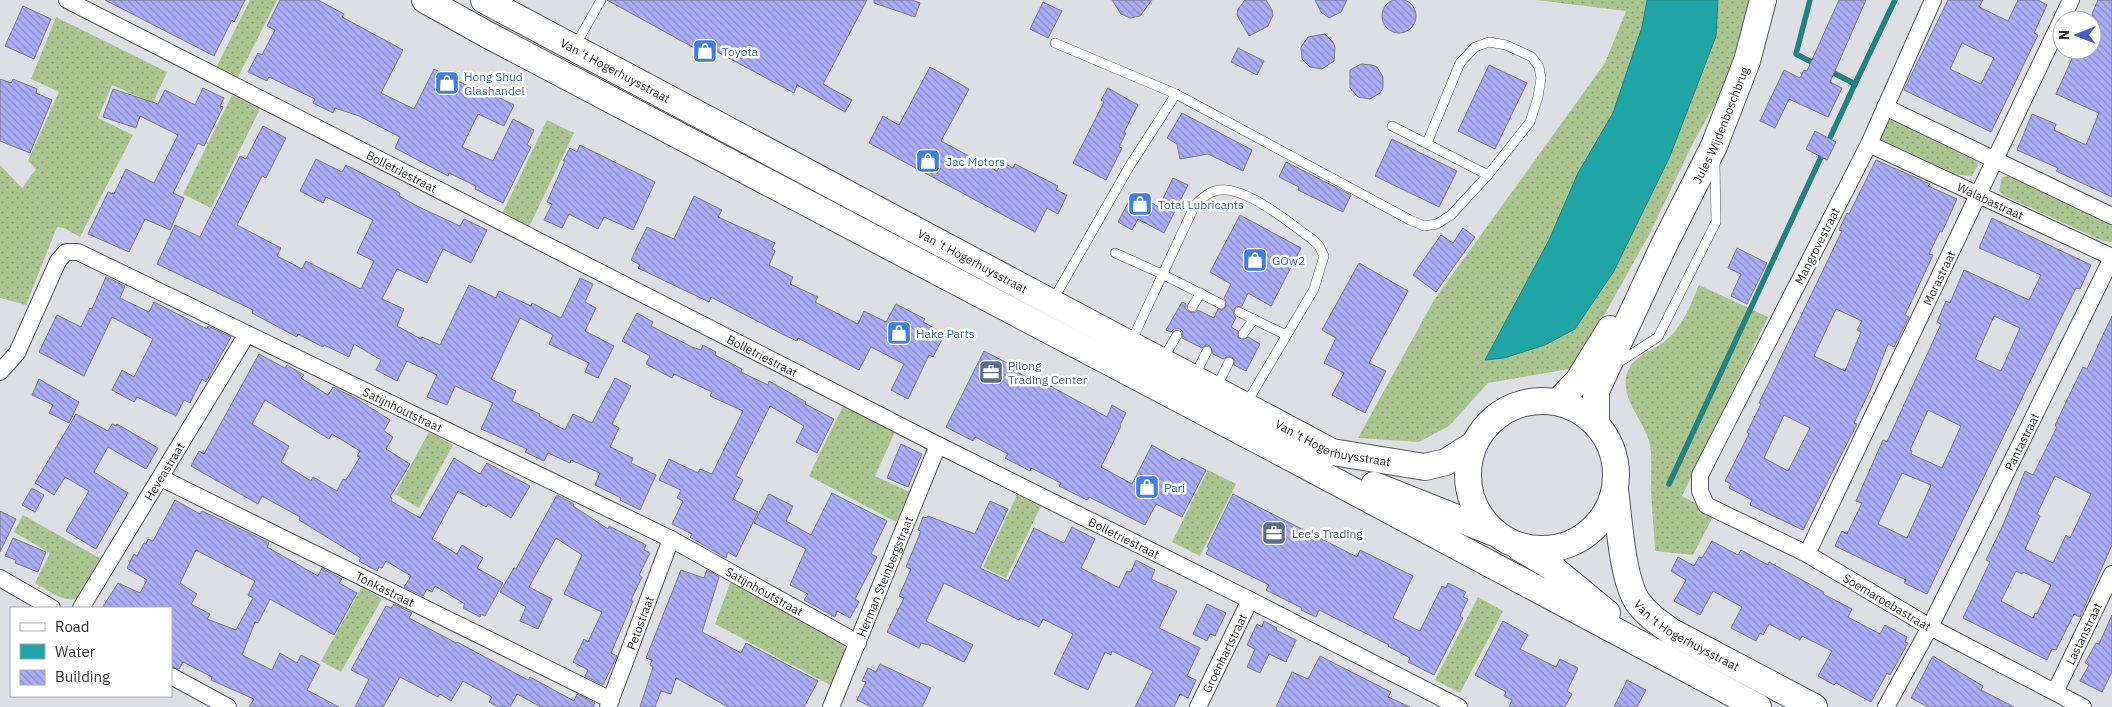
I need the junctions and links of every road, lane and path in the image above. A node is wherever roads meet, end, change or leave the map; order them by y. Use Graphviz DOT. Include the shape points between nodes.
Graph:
graph roads {
  1 [pos="67,0"];
  2 [pos="426,0"];
  3 [pos="484,0"];
  4 [pos="601,0"];
  5 [pos="1762,0"];
  6 [pos="1933,0"];
  7 [pos="2070,0"];
  8 [pos="1055,43"];
  9 [pos="574,49"];
  10 [pos="1176,94"];
  11 [pos="1885,107"];
  12 [pos="1392,126"];
  13 [pos="1427,143"];
  14 [pos="1869,144"];
  15 [pos="1714,146"];
  16 [pos="1996,159"];
  17 [pos="1488,175"];
  18 [pos="1979,194"];
  19 [pos="2112,216"];
  20 [pos="1664,245"];
  21 [pos="1115,253"];
  22 [pos="2112,257"];
  23 [pos="1162,274"];
  24 [pos="1201,293"];
  25 [pos="1051,302"];
  26 [pos="1221,304"];
  27 [pos="1192,307"];
  28 [pos="1239,312"];
  29 [pos="1254,319"];
  30 [pos="247,334"];
  31 [pos="1243,334"];
  32 [pos="1177,335"];
  33 [pos="1286,335"];
  34 [pos="1130,345"];
  35 [pos="1207,351"];
  36 [pos="1161,362"];
  37 [pos="1228,362"];
  38 [pos="1607,369"];
  39 [pos="0,372"];
  40 [pos="1204,385"];
  41 [pos="1558,402"];
  42 [pos="1244,407"];
  43 [pos="1596,423"];
  44 [pos="938,445"];
  45 [pos="1473,445"];
  46 [pos="1299,462"];
  47 [pos="161,478"];
  48 [pos="1615,490"];
  49 [pos="1700,491"];
  50 [pos="1501,537"];
  51 [pos="671,539"];
  52 [pos="1807,554"];
  53 [pos="2112,574"];
  54 [pos="0,578"];
  55 [pos="1250,600"];
  56 [pos="50,607"];
  57 [pos="82,607"];
  58 [pos="1930,627"];
  59 [pos="858,643"];
  60 [pos="1648,647"];
  61 [pos="172,677"];
  62 [pos="2055,692"];
  63 [pos="609,703"];
  64 [pos="228,707"];
  65 [pos="831,707"];
  66 [pos="1198,707"];
  67 [pos="1459,707"];
  68 [pos="1758,707"];
  69 [pos="1814,707"];
  70 [pos="1886,707"];
  71 [pos="2083,707"];
  1 -- 44 [label="street, Bolletriestraat"];
  2 -- 46 [label="main road, Van 't Hogerhuysstraat"];
  3 -- 9 [label="main road, Van 't Hogerhuysstraat"];
  4 -- 9 [label="lane"];
  5 -- 15 [label="main road, Jules Wijdenboschbrug" via="1747,61"];
  6 -- 11 [label="street, Mangrovestraat"];
  7 -- 16 [label="street, Morastraat"];
  8 -- 10 [label="lane"];
  9 -- 25 [label="main road, Van 't Hogerhuysstraat"];
  10 -- 17 [label="lane" via="1424,226 1437,224 1451,215"];
  10 -- 25 [label="lane" via="1129,167"];
  11 -- 14 [label="street, Mangrovestraat"];
  11 -- 16 [label="street"];
  12 -- 13 [label="lane"];
  13 -- 17 [label="lane"];
  13 -- 17 [label="lane" via="1460,63 1475,47 1497,43 1532,57 1539,66 1541,78 1530,122"];
  14 -- 18 [label="street, Walabastraat"];
  14 -- 49 [label="street, Mangrovestraat" via="1700,475"];
  15 -- 20 [label="main road, Jules Wijdenboschbrug"];
  15 -- 38 [label="lane" via="1716,222 1658,338"];
  16 -- 18 [label="street, Morastraat"];
  16 -- 19 [label="street"];
  18 -- 22 [label="street, Walabastraat"];
  18 -- 52 [label="street, Morastraat"];
  20 -- 38 [label="main road, Jules Wijdenboschbrug"];
  20 -- 41 [label="main road, Jules Wijdenboschbrug" via="1578,381"];
  21 -- 23 [label="lane"];
  22 -- 58 [label="street, Pantastraat"];
  23 -- 24 [label="lane"];
  23 -- 33 [label="lane" via="1195,205 1211,192 1231,189 1251,198 1312,240 1324,256 1314,289"];
  23 -- 34 [label="lane"];
  24 -- 26 [label="lane"];
  24 -- 27 [label="lane"];
  25 -- 34 [label="main road, Van 't Hogerhuysstraat"];
  28 -- 29 [label="lane"];
  29 -- 31 [label="lane"];
  29 -- 33 [label="lane"];
  30 -- 39 [label="street, Satijnhoutstraat" via="78,252 66,252 58,261 17,353"];
  30 -- 47 [label="street, Heveastraat"];
  30 -- 51 [label="street, Satijnhoutstraat"];
  32 -- 36 [label="lane"];
  33 -- 42 [label="lane"];
  34 -- 36 [label="main road, Van 't Hogerhuysstraat"];
  35 -- 40 [label="lane"];
  36 -- 40 [label="main road, Van 't Hogerhuysstraat"];
  37 -- 40 [label="lane"];
  38 -- 43 [label="main road, Jules Wijdenboschbrug" via="1596,391"];
  40 -- 42 [label="main road, Van 't Hogerhuysstraat"];
  41 -- 43 [label="main road" via="1579,409"];
  41 -- 45 [label="main road" via="1536,400 1514,406 1495,417"];
  42 -- 45 [label="main road, Van 't Hogerhuysstraat" via="1332,452 1425,466 1446,462"];
  43 -- 48 [label="main road" via="1614,454"];
  44 -- 55 [label="street, Bolletriestraat"];
  44 -- 59 [label="street, Herman Steinbergstraat"];
  45 -- 50 [label="main road" via="1468,474 1471,492 1478,510"];
  46 -- 50 [label="main road, Van 't Hogerhuysstraat" via="1370,484"];
  46 -- 60 [label="main road, Van 't Hogerhuysstraat"];
  47 -- 57 [label="street, Heveastraat"];
  47 -- 63 [label="street, Tonkastraat"];
  48 -- 50 [label="main road" via="1607,511 1594,529 1575,542 1553,548 1531,548"];
  48 -- 69 [label="main road, Van 't Hogerhuysstraat" via="1625,564 1636,600 1672,632"];
  49 -- 52 [label="street, Soemaroebastraat" via="1706,505"];
  50 -- 60 [label="main road, Van 't Hogerhuysstraat" via="1550,566"];
  51 -- 59 [label="street, Satijnhoutstraat"];
  51 -- 63 [label="street, Petostraat"];
  52 -- 58 [label="street, Soemaroebastraat"];
  53 -- 62 [label="street, Lastanstraat"];
  54 -- 56 [label="street"];
  55 -- 66 [label="street, Groenhartstraat"];
  55 -- 67 [label="street, Bolletriestraat"];
  58 -- 62 [label="street, Soemaroebastraat"];
  58 -- 70 [label="street, Pantastraat"];
  59 -- 65 [label="street, Herman Steinbergstraat"];
  60 -- 68 [label="main road, Van 't Hogerhuysstraat"];
  61 -- 64 [label="street"];
  62 -- 71 [label="street, Soemaroebastraat"];
}
